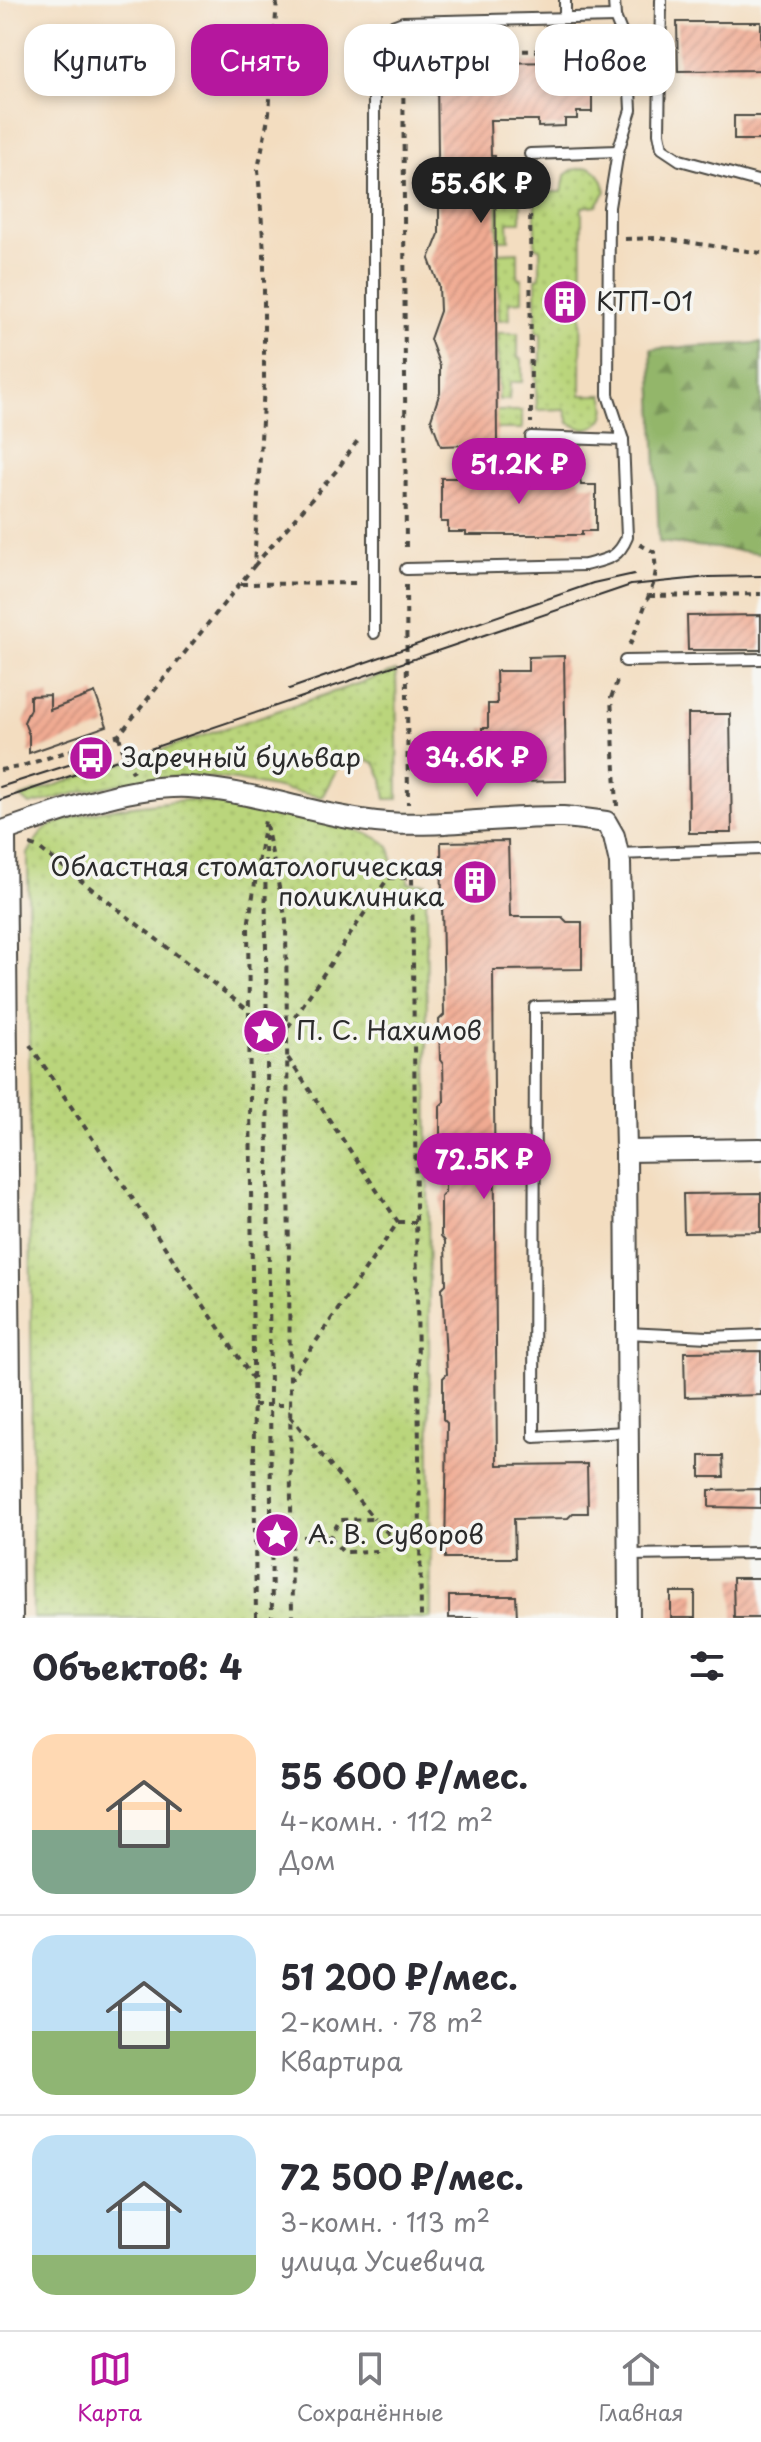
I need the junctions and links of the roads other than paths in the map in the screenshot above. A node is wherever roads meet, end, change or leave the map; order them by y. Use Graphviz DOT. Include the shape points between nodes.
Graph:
graph roads {
  1 [pos="565,0"];
  2 [pos="614,0"];
  3 [pos="661,0"];
  4 [pos="565,17"];
  5 [pos="615,17"];
  6 [pos="618,151"];
  7 [pos="530,154"];
  8 [pos="761,182"];
  9 [pos="531,437"];
  10 [pos="623,440"];
  11 [pos="406,569"];
  12 [pos="374,633"];
  13 [pos="761,659"];
  14 [pos="625,661"];
  15 [pos="0,835"];
  16 [pos="1,846"];
  17 [pos="761,849"];
  18 [pos="618,854"];
  19 [pos="622,1005"];
  20 [pos="761,1149"];
  21 [pos="626,1151"];
  22 [pos="1,1211"];
  23 [pos="626,1333"];
  24 [pos="761,1335"];
  25 [pos="627,1432"];
  26 [pos="761,1553"];
  27 [pos="629,1555"];
  28 [pos="7,1618"];
  29 [pos="629,1618"];
  1 -- 4 [label="lane"];
  2 -- 5 [label="lane"];
  3 -- 8 [label="lane" via="662,148 680,160"];
  4 -- 5 [label="lane"];
  4 -- 12 [label="lane" via="403,22 387,28 374,64"];
  5 -- 6 [label="lane" via="628,49 631,110"];
  6 -- 7 [label="lane"];
  6 -- 10 [label="lane" via="609,207 608,395"];
  9 -- 10 [label="lane"];
  10 -- 11 [label="lane" via="627,537 622,550 609,559 585,565"];
  13 -- 14 [label="lane"];
  15 -- 16 [label="street"];
  15 -- 18 [label="street" via="84,803 187,787 271,798 383,823 564,817 606,822"];
  16 -- 22 [label="street"];
  17 -- 18 [label="lane"];
  18 -- 19 [label="street"];
  19 -- 21 [label="street"];
  19 -- 25 [label="lane" via="535,1007 534,1437"];
  20 -- 21 [label="street"];
  21 -- 23 [label="street"];
  22 -- 28 [label="street"];
  23 -- 24 [label="lane"];
  23 -- 25 [label="street"];
  25 -- 27 [label="street"];
  26 -- 27 [label="lane"];
  27 -- 29 [label="street"];
}
